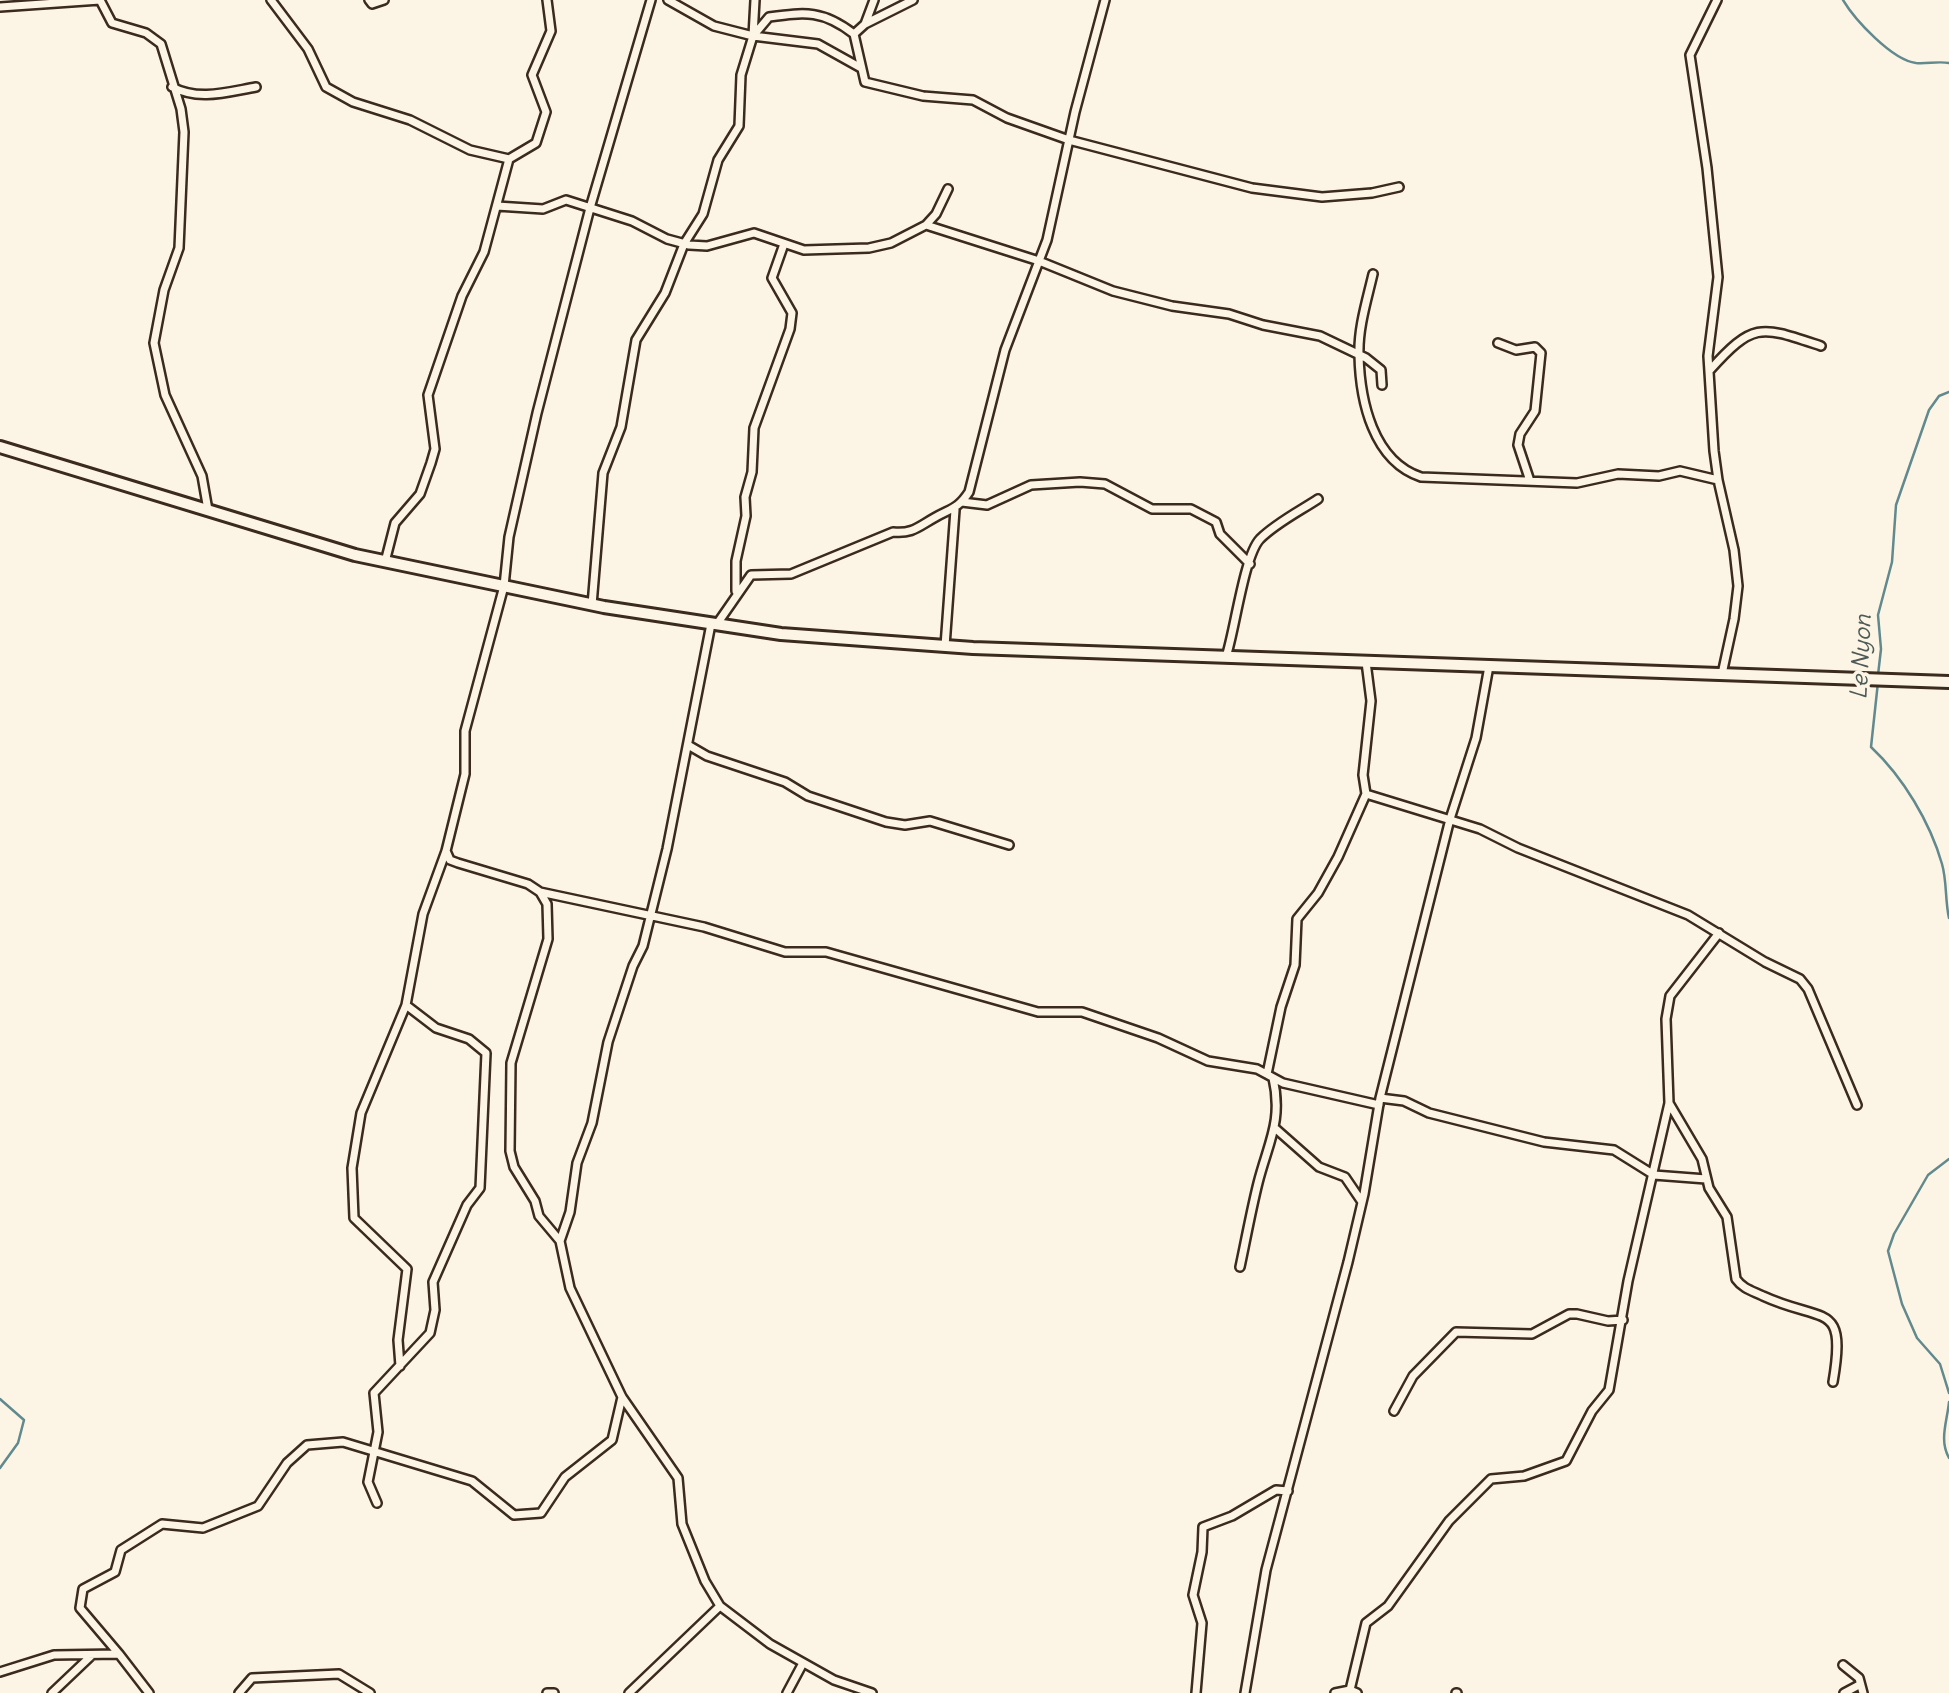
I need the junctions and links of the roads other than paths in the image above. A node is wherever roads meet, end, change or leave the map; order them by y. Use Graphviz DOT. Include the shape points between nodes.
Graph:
graph roads {
  1 [pos="102,0"];
  2 [pos="271,0"];
  3 [pos="369,0"];
  4 [pos="384,0"];
  5 [pos="547,0"];
  6 [pos="651,0"];
  7 [pos="668,0"];
  8 [pos="755,0"];
  9 [pos="874,0"];
  10 [pos="913,0"];
  11 [pos="1105,0"];
  12 [pos="1717,0"];
  13 [pos="0,7"];
  14 [pos="865,24"];
  15 [pos="854,34"];
  16 [pos="753,36"];
  17 [pos="861,68"];
  18 [pos="172,87"];
  19 [pos="256,87"];
  20 [pos="1069,140"];
  21 [pos="509,159"];
  22 [pos="1399,187"];
  23 [pos="948,190"];
  24 [pos="496,206"];
  25 [pos="590,208"];
  26 [pos="926,225"];
  27 [pos="684,244"];
  28 [pos="783,244"];
  29 [pos="1039,261"];
  30 [pos="1373,274"];
  31 [pos="1498,343"];
  32 [pos="1821,346"];
  33 [pos="1359,354"];
  34 [pos="1710,370"];
  35 [pos="1382,385"];
  36 [pos="0,447"];
  37 [pos="1718,480"];
  38 [pos="1530,481"];
  39 [pos="1318,499"];
  40 [pos="962,502"];
  41 [pos="208,510"];
  42 [pos="955,510"];
  43 [pos="385,562"];
  44 [pos="1250,564"];
  45 [pos="503,586"];
  46 [pos="736,593"];
  47 [pos="592,604"];
  48 [pos="714,624"];
  49 [pos="944,646"];
  50 [pos="1226,657"];
  51 [pos="1366,662"];
  52 [pos="1489,666"];
  53 [pos="1722,674"];
  54 [pos="1949,682"];
  55 [pos="688,745"];
  56 [pos="1366,794"];
  57 [pos="1450,819"];
  58 [pos="1009,845"];
  59 [pos="446,851"];
  60 [pos="540,892"];
  61 [pos="650,915"];
  62 [pos="1719,933"];
  63 [pos="406,1005"];
  64 [pos="1270,1076"];
  65 [pos="1379,1101"];
  66 [pos="1669,1103"];
  67 [pos="1857,1105"];
  68 [pos="1276,1129"];
  69 [pos="1654,1175"];
  70 [pos="1706,1179"];
  71 [pos="1362,1202"];
  72 [pos="560,1241"];
  73 [pos="1240,1267"];
  74 [pos="1623,1320"];
  75 [pos="400,1366"];
  76 [pos="1833,1382"];
  77 [pos="622,1397"];
  78 [pos="1394,1411"];
  79 [pos="374,1451"];
  80 [pos="1288,1491"];
  81 [pos="376,1503"];
  82 [pos="720,1606"];
  83 [pos="119,1654"];
  84 [pos="92,1655"];
  85 [pos="803,1663"];
  86 [pos="1843,1665"];
  87 [pos="0,1672"];
  88 [pos="1861,1689"];
  89 [pos="1354,1691"];
  90 [pos="52,1693"];
  91 [pos="149,1693"];
  92 [pos="239,1693"];
  93 [pos="370,1693"];
  94 [pos="547,1693"];
  95 [pos="554,1693"];
  96 [pos="629,1693"];
  97 [pos="787,1693"];
  98 [pos="872,1693"];
  99 [pos="1196,1693"];
  100 [pos="1245,1693"];
  101 [pos="1335,1693"];
  102 [pos="1844,1693"];
  1 -- 13 [label="street"];
  1 -- 18 [label="street" via="112,23 146,33 161,44"];
  2 -- 21 [label="street" via="308,49 326,87 470,150"];
  3 -- 4 [label="street" via="372,4"];
  5 -- 21 [label="street" via="551,31 532,75 546,112 536,143"];
  6 -- 25 [label="street"];
  7 -- 16 [label="street" via="714,26"];
  8 -- 16 [label="street"];
  9 -- 14 [label="street"];
  10 -- 14 [label="street"];
  11 -- 20 [label="street"];
  12 -- 34 [label="street" via="1690,55 1717,266 1709,331"];
  14 -- 15 [label="street"];
  15 -- 16 [label="street" via="833,18 804,12 769,18"];
  15 -- 17 [label="street"];
  16 -- 17 [label="street" via="818,44"];
  16 -- 27 [label="street" via="741,75 738,126 718,160 703,214"];
  17 -- 20 [label="street" via="864,82 923,96 973,100 1007,118"];
  18 -- 19 [label="street" via="202,96"];
  18 -- 41 [label="street" via="184,132 179,247 164,290 154,342 165,395 202,476"];
  20 -- 22 [label="street" via="1252,188 1322,197"];
  20 -- 29 [label="street"];
  21 -- 24 [label="street"];
  23 -- 26 [label="street"];
  24 -- 25 [label="street" via="543,209 566,200"];
  24 -- 43 [label="street" via="484,252 462,296 428,395 435,449 431,463 420,494 396,523"];
  25 -- 27 [label="street"];
  25 -- 45 [label="street" via="537,413 509,537"];
  26 -- 28 [label="street" via="891,243 869,248 804,250"];
  26 -- 29 [label="street"];
  27 -- 28 [label="street" via="708,246 754,233"];
  27 -- 47 [label="street" via="665,293 636,340 621,427 604,473"];
  28 -- 46 [label="street" via="772,278 792,313 790,329 754,428"];
  29 -- 33 [label="street" via="1113,290 1320,337"];
  29 -- 40 [label="street" via="1005,350 975,475"];
  30 -- 33 [label="street"];
  31 -- 38 [label="street" via="1516,350 1535,347 1541,354 1535,411 1518,445"];
  32 -- 34 [label="street" via="1765,329 1752,332"];
  33 -- 35 [label="street" via="1381,369"];
  33 -- 38 [label="street" via="1373,432 1404,471 1421,477"];
  34 -- 37 [label="street"];
  36 -- 41 [label="main road"];
  37 -- 38 [label="street" via="1680,471 1659,476 1618,474 1577,483"];
  37 -- 53 [label="street" via="1738,586"];
  39 -- 44 [label="street" via="1259,539"];
  40 -- 42 [label="street"];
  40 -- 44 [label="street" via="987,505 1031,485 1105,484 1152,509 1191,509 1216,522 1220,534"];
  41 -- 43 [label="main road"];
  42 -- 46 [label="street" via="920,529 893,532 791,574 751,575"];
  42 -- 49 [label="street"];
  43 -- 45 [label="main road"];
  44 -- 50 [label="street"];
  45 -- 47 [label="main road"];
  45 -- 59 [label="street" via="465,730 465,774"];
  46 -- 48 [label="street"];
  47 -- 48 [label="main road"];
  48 -- 49 [label="main road" via="781,634"];
  48 -- 55 [label="street"];
  49 -- 50 [label="main road"];
  50 -- 51 [label="main road"];
  51 -- 52 [label="main road"];
  51 -- 56 [label="street" via="1371,701 1364,762"];
  52 -- 53 [label="main road"];
  52 -- 57 [label="street" via="1476,738"];
  53 -- 54 [label="main road"];
  55 -- 58 [label="street" via="701,754 785,782 808,796 886,822 930,821"];
  55 -- 61 [label="street"];
  56 -- 57 [label="street"];
  56 -- 64 [label="street" via="1338,857 1297,919 1295,965 1281,1007"];
  57 -- 62 [label="street" via="1688,915"];
  57 -- 65 [label="street"];
  59 -- 60 [label="street" via="450,860 528,884"];
  59 -- 63 [label="street" via="422,914"];
  60 -- 61 [label="street"];
  60 -- 72 [label="street" via="547,904 548,939 511,1063 510,1151 539,1216"];
  61 -- 64 [label="street" via="704,926 785,952 826,952 1038,1012 1082,1012 1208,1061 1257,1069"];
  61 -- 72 [label="street" via="608,1042"];
  62 -- 66 [label="street" via="1670,996 1666,1019"];
  62 -- 67 [label="street" via="1800,979"];
  63 -- 75 [label="street" via="361,1113 352,1168 354,1218 407,1269 398,1340"];
  63 -- 75 [label="street" via="436,1028 468,1039 486,1054 480,1188 467,1205 433,1282 435,1310 430,1333"];
  64 -- 65 [label="street" via="1283,1083"];
  64 -- 68 [label="street" via="1278,1097"];
  65 -- 69 [label="street" via="1404,1101 1429,1113 1544,1142 1614,1150"];
  65 -- 71 [label="street"];
  66 -- 69 [label="street"];
  66 -- 70 [label="street" via="1702,1159"];
  68 -- 71 [label="street" via="1318,1167 1345,1177"];
  68 -- 73 [label="street" via="1258,1181"];
  69 -- 70 [label="street"];
  69 -- 74 [label="street"];
  70 -- 76 [label="street" via="1727,1217 1736,1279 1742,1287 1829,1319 1837,1330"];
  71 -- 80 [label="street"];
  72 -- 77 [label="street" via="570,1288"];
  74 -- 78 [label="street" via="1569,1314 1532,1334 1456,1332 1413,1376"];
  74 -- 89 [label="street" via="1609,1390 1592,1411 1566,1461 1524,1476 1491,1479 1449,1521 1388,1605 1366,1623"];
  75 -- 79 [label="street" via="374,1393 378,1432"];
  77 -- 79 [label="street" via="612,1440 565,1477 541,1513 514,1515 472,1481"];
  77 -- 82 [label="street" via="678,1478 682,1524"];
  79 -- 81 [label="street" via="368,1482"];
  79 -- 83 [label="street" via="343,1442 307,1446 287,1463 258,1506 203,1528 162,1524 121,1550 115,1572 83,1589 79,1608"];
  80 -- 99 [label="street" via="1276,1490 1203,1527 1193,1595 1202,1623"];
  80 -- 100 [label="street" via="1266,1570"];
  82 -- 85 [label="street"];
  82 -- 96 [label="street"];
  83 -- 84 [label="street"];
  83 -- 91 [label="street"];
  84 -- 87 [label="street" via="54,1655"];
  84 -- 90 [label="street"];
  85 -- 97 [label="street"];
  85 -- 98 [label="street"];
  86 -- 88 [label="street" via="1859,1678"];
  88 -- 102 [label="street"];
  89 -- 101 [label="street"];
  92 -- 93 [label="street" via="252,1678 339,1674"];
  94 -- 95 [label="street"];
}
